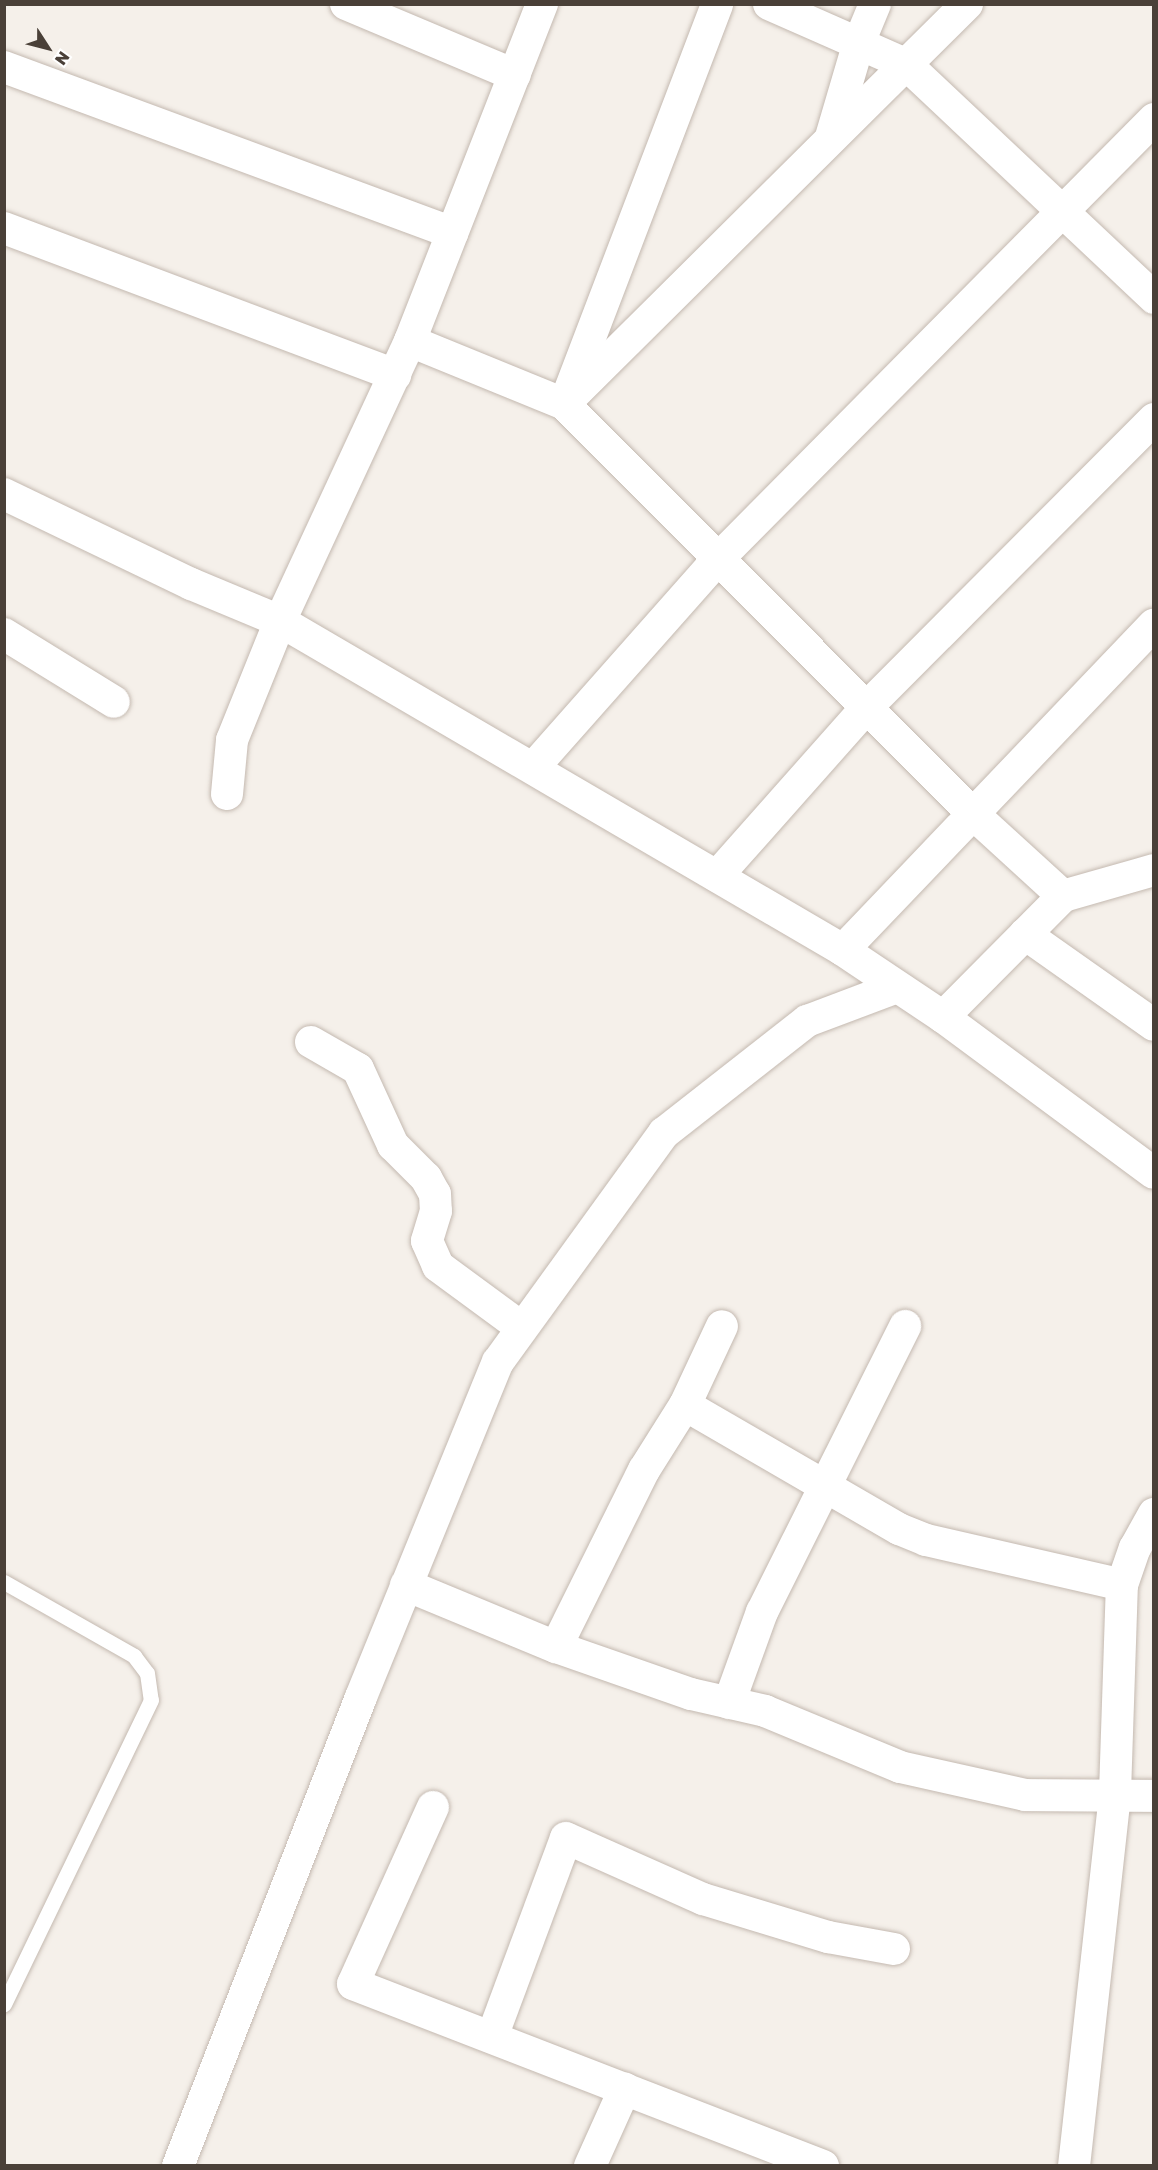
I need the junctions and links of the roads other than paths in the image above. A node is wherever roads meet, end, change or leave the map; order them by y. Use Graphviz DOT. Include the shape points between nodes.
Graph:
graph roads {
  1 [pos="346,4"];
  2 [pos="542,4"];
  3 [pos="717,4"];
  4 [pos="768,4"];
  5 [pos="875,4"];
  6 [pos="967,4"];
  7 [pos="858,45"];
  8 [pos="907,65"];
  9 [pos="4,67"];
  10 [pos="515,75"];
  11 [pos="1154,119"];
  12 [pos="830,141"];
  13 [pos="1062,212"];
  14 [pos="4,228"];
  15 [pos="452,233"];
  16 [pos="1154,298"];
  17 [pos="410,341"];
  18 [pos="395,375"];
  19 [pos="564,404"];
  20 [pos="1154,419"];
  21 [pos="8,502"];
  22 [pos="717,560"];
  23 [pos="280,621"];
  24 [pos="1154,625"];
  25 [pos="4,634"];
  26 [pos="114,702"];
  27 [pos="866,708"];
  28 [pos="533,768"];
  29 [pos="227,794"];
  30 [pos="971,813"];
  31 [pos="1154,870"];
  32 [pos="717,876"];
  33 [pos="1063,896"];
  34 [pos="1025,934"];
  35 [pos="843,950"];
  36 [pos="897,987"];
  37 [pos="943,1017"];
  38 [pos="1154,1025"];
  39 [pos="311,1042"];
  40 [pos="1154,1173"];
  41 [pos="722,1326"];
  42 [pos="905,1326"];
  43 [pos="522,1328"];
  44 [pos="685,1405"];
  45 [pos="826,1484"];
  46 [pos="1154,1514"];
  47 [pos="4,1582"];
  48 [pos="406,1585"];
  49 [pos="1122,1585"];
  50 [pos="556,1647"];
  51 [pos="729,1702"];
  52 [pos="1115,1793"];
  53 [pos="1154,1796"];
  54 [pos="433,1807"];
  55 [pos="894,1949"];
  56 [pos="4,2004"];
  57 [pos="492,2037"];
  58 [pos="625,2088"];
  59 [pos="178,2166"];
  60 [pos="590,2166"];
  61 [pos="823,2166"];
  62 [pos="1074,2166"];
  1 -- 10 [label="street"];
  2 -- 10 [label="street"];
  3 -- 19 [label="street"];
  4 -- 7 [label="street"];
  5 -- 7 [label="street"];
  6 -- 8 [label="street"];
  7 -- 8 [label="street"];
  7 -- 12 [label="street"];
  8 -- 12 [label="street"];
  8 -- 13 [label="street"];
  9 -- 15 [label="street"];
  10 -- 15 [label="street"];
  11 -- 13 [label="street"];
  12 -- 19 [label="street"];
  13 -- 16 [label="street"];
  13 -- 22 [label="street"];
  14 -- 18 [label="street"];
  15 -- 17 [label="street"];
  17 -- 18 [label="street"];
  17 -- 19 [label="street"];
  18 -- 23 [label="street"];
  19 -- 22 [label="street"];
  20 -- 27 [label="street"];
  21 -- 23 [label="street"];
  22 -- 27 [label="street"];
  22 -- 28 [label="street"];
  23 -- 28 [label="street"];
  23 -- 29 [label="street" via="232,740"];
  24 -- 30 [label="street"];
  25 -- 26 [label="street"];
  27 -- 30 [label="street"];
  27 -- 32 [label="street"];
  28 -- 32 [label="street"];
  30 -- 33 [label="street"];
  30 -- 35 [label="street"];
  31 -- 33 [label="street"];
  32 -- 35 [label="street"];
  33 -- 34 [label="street"];
  34 -- 37 [label="street"];
  34 -- 38 [label="street"];
  35 -- 36 [label="street"];
  36 -- 37 [label="street"];
  36 -- 43 [label="street" via="807,1021 664,1133"];
  37 -- 40 [label="street"];
  39 -- 43 [label="street" via="357,1069 393,1145 426,1178 435,1194 436,1211 427,1241 438,1266"];
  41 -- 44 [label="street"];
  42 -- 45 [label="street"];
  43 -- 48 [label="street" via="498,1362"];
  44 -- 45 [label="street"];
  44 -- 50 [label="street" via="644,1470"];
  45 -- 49 [label="street" via="899,1529 926,1540"];
  45 -- 51 [label="street" via="762,1612"];
  46 -- 49 [label="street" via="1135,1548"];
  47 -- 56 [label="lane" via="135,1656 147,1673 152,1700"];
  48 -- 50 [label="street"];
  48 -- 59 [label="street"];
  49 -- 52 [label="street"];
  50 -- 51 [label="street" via="691,1694"];
  51 -- 52 [label="street" via="765,1711 900,1767 1025,1794"];
  52 -- 53 [label="street"];
  52 -- 62 [label="street"];
  54 -- 57 [label="street" via="353,1984"];
  55 -- 57 [label="street" via="828,1936 703,1899 566,1838"];
  57 -- 58 [label="street"];
  58 -- 60 [label="street"];
  58 -- 61 [label="street"];
}
